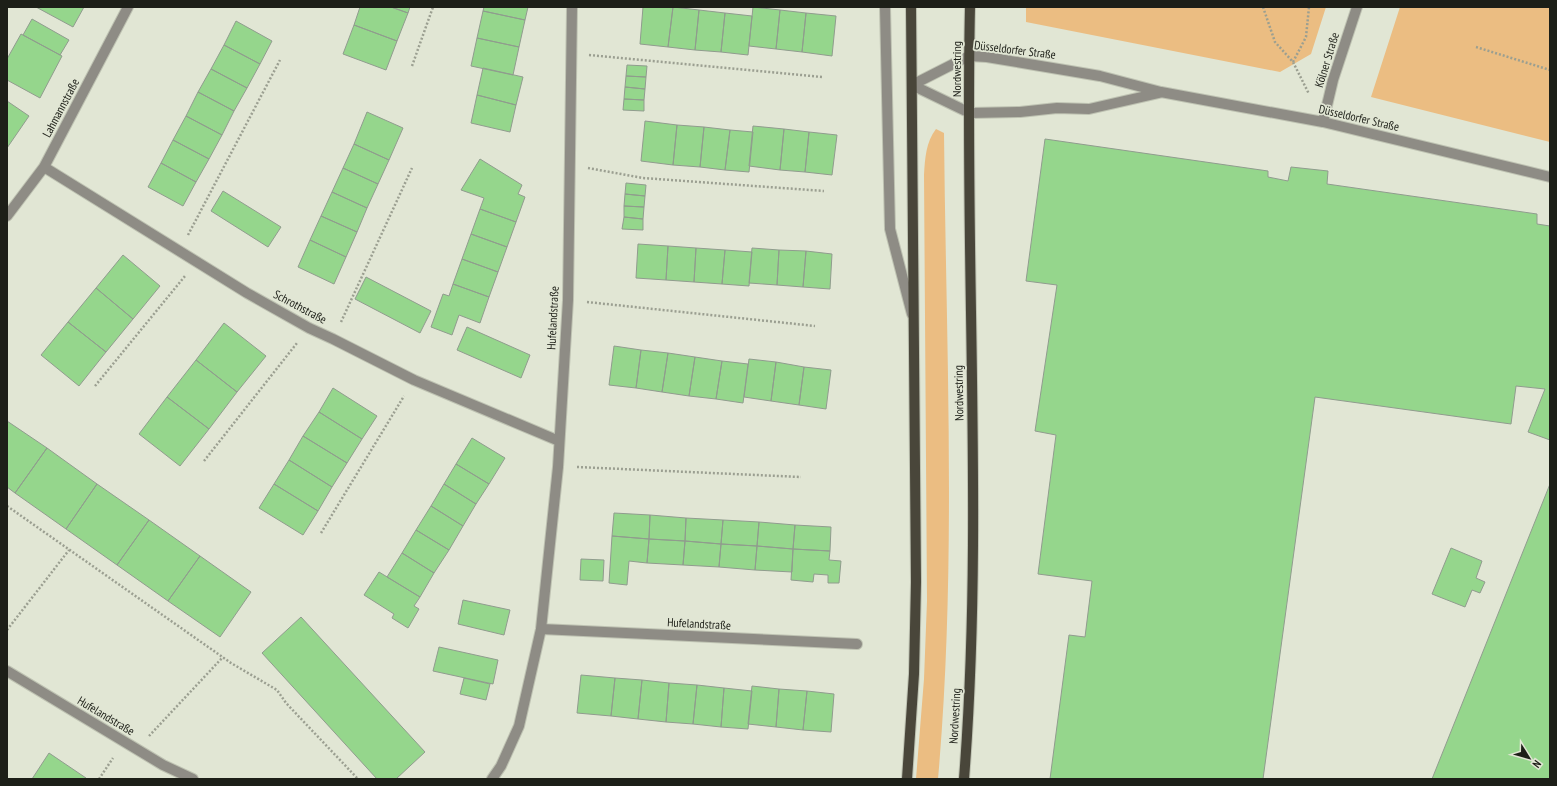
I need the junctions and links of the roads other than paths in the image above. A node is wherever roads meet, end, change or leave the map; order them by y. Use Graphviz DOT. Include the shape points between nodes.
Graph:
graph roads {
  1 [pos="128,7"];
  2 [pos="572,7"];
  3 [pos="885,7"];
  4 [pos="911,7"];
  5 [pos="970,7"];
  6 [pos="1357,7"];
  7 [pos="969,56"];
  8 [pos="912,85"];
  9 [pos="1161,92"];
  10 [pos="970,113"];
  11 [pos="1323,122"];
  12 [pos="44,167"];
  13 [pos="1550,177"];
  14 [pos="7,216"];
  15 [pos="914,324"];
  16 [pos="559,441"];
  17 [pos="541,629"];
  18 [pos="857,644"];
  19 [pos="7,671"];
  20 [pos="193,779"];
  21 [pos="492,779"];
  22 [pos="907,779"];
  23 [pos="964,779"];
  1 -- 12 [label="street, Lahmannstraße"];
  2 -- 16 [label="street, Hufelandstraße" via="568,300"];
  3 -- 15 [label="street" via="890,229"];
  4 -- 8 [label="main road"];
  5 -- 7 [label="main road, Nordwestring"];
  6 -- 11 [label="street, Kölner Straße" via="1333,80"];
  7 -- 8 [label="street, Düsseldorfer Straße"];
  7 -- 9 [label="street, Düsseldorfer Straße" via="1100,76"];
  7 -- 10 [label="main road, Nordwestring"];
  8 -- 10 [label="street, Düsseldorfer Straße"];
  8 -- 15 [label="main road"];
  9 -- 10 [label="street, Düsseldorfer Straße" via="1089,109 1057,108"];
  9 -- 11 [label="street, Düsseldorfer Straße"];
  10 -- 23 [label="main road, Nordwestring" via="974,564"];
  11 -- 13 [label="street, Düsseldorfer Straße"];
  12 -- 14 [label="street, Lahmannstraße"];
  12 -- 16 [label="street, Schrothstraße" via="196,262 309,328 414,380"];
  15 -- 22 [label="main road" via="916,624"];
  16 -- 17 [label="street, Hufelandstraße"];
  17 -- 18 [label="street, Hufelandstraße"];
  17 -- 21 [label="street, Hufelandstraße" via="519,726 501,766"];
  19 -- 20 [label="street, Hufelandstraße" via="136,750"];
}
